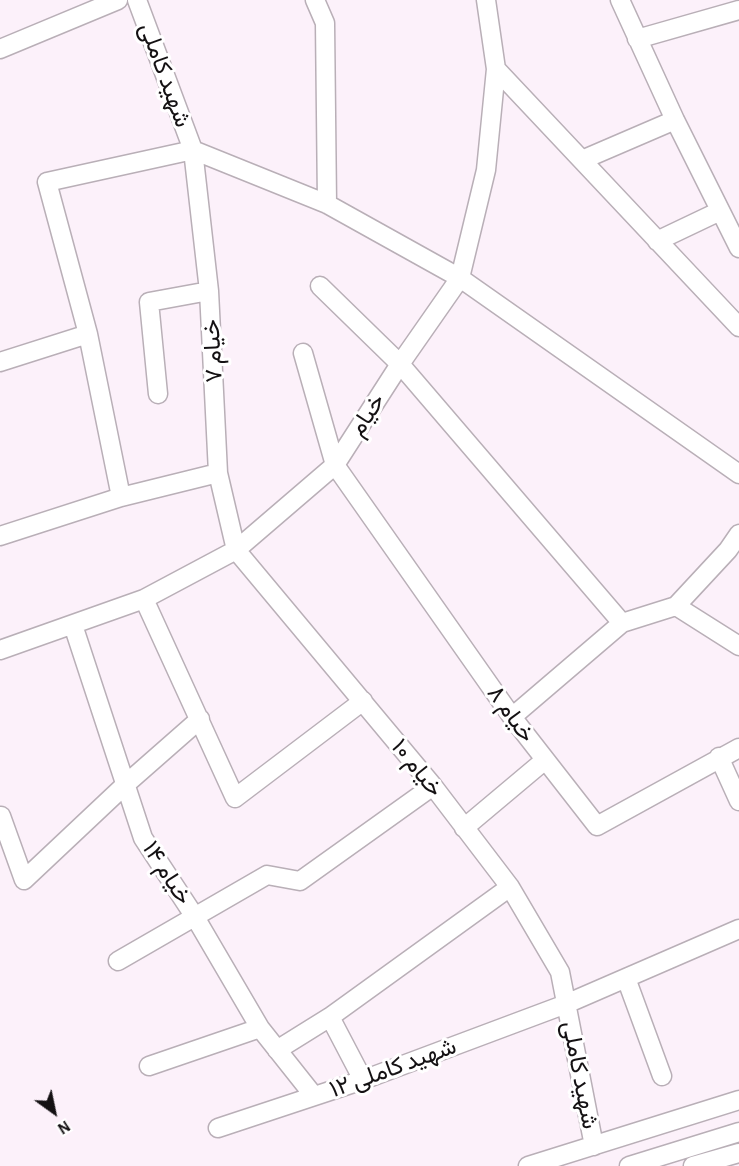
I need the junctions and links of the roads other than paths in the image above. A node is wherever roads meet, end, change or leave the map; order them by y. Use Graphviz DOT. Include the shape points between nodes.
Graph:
graph roads {
  1 [pos="118,0"];
  2 [pos="137,0"];
  3 [pos="315,0"];
  4 [pos="486,0"];
  5 [pos="620,0"];
  6 [pos="739,10"];
  7 [pos="637,39"];
  8 [pos="0,49"];
  9 [pos="496,69"];
  10 [pos="675,120"];
  11 [pos="193,150"];
  12 [pos="582,160"];
  13 [pos="327,204"];
  14 [pos="720,211"];
  15 [pos="657,241"];
  16 [pos="739,248"];
  17 [pos="460,278"];
  18 [pos="320,286"];
  19 [pos="209,291"];
  20 [pos="739,327"];
  21 [pos="88,334"];
  22 [pos="303,353"];
  23 [pos="0,362"];
  24 [pos="400,364"];
  25 [pos="158,394"];
  26 [pos="335,465"];
  27 [pos="218,473"];
  28 [pos="739,474"];
  29 [pos="121,497"];
  30 [pos="739,534"];
  31 [pos="0,536"];
  32 [pos="236,550"];
  33 [pos="144,600"];
  34 [pos="676,606"];
  35 [pos="622,623"];
  36 [pos="73,625"];
  37 [pos="739,646"];
  38 [pos="0,650"];
  39 [pos="363,701"];
  40 [pos="512,717"];
  41 [pos="200,718"];
  42 [pos="739,748"];
  43 [pos="719,757"];
  44 [pos="545,760"];
  45 [pos="126,784"];
  46 [pos="433,786"];
  47 [pos="739,801"];
  48 [pos="1,816"];
  49 [pos="464,828"];
  50 [pos="510,887"];
  51 [pos="195,917"];
  52 [pos="739,929"];
  53 [pos="118,962"];
  54 [pos="626,978"];
  55 [pos="566,1005"];
  56 [pos="330,1017"];
  57 [pos="260,1028"];
  58 [pos="277,1050"];
  59 [pos="149,1066"];
  60 [pos="662,1076"];
  61 [pos="363,1080"];
  62 [pos="314,1096"];
  63 [pos="739,1100"];
  64 [pos="218,1128"];
  65 [pos="739,1132"];
  66 [pos="594,1146"];
  67 [pos="739,1153"];
  68 [pos="528,1166"];
  69 [pos="629,1166"];
  70 [pos="693,1166"];
  1 -- 8 [label="street"];
  2 -- 11 [label="street, شهید کاملی"];
  3 -- 13 [label="street" via="325,23"];
  4 -- 9 [label="street, خیام"];
  5 -- 7 [label="street"];
  6 -- 7 [label="street"];
  7 -- 10 [label="street"];
  9 -- 12 [label="street"];
  9 -- 17 [label="street, خیام" via="486,170"];
  10 -- 12 [label="street"];
  10 -- 14 [label="street"];
  11 -- 13 [label="street"];
  11 -- 19 [label="street, خیام ۷"];
  11 -- 21 [label="street" via="47,182"];
  12 -- 15 [label="street"];
  13 -- 17 [label="street"];
  14 -- 15 [label="street"];
  14 -- 16 [label="street"];
  15 -- 20 [label="street"];
  17 -- 24 [label="street, خیام"];
  17 -- 28 [label="street"];
  18 -- 24 [label="street"];
  19 -- 25 [label="street" via="149,302"];
  19 -- 27 [label="street, خیام ۷"];
  21 -- 23 [label="street"];
  21 -- 29 [label="street"];
  22 -- 26 [label="street, خیام ۸"];
  24 -- 26 [label="street, خیام"];
  24 -- 35 [label="street"];
  26 -- 32 [label="street, خیام"];
  26 -- 40 [label="street, خیام ۸"];
  27 -- 29 [label="street"];
  27 -- 32 [label="street, خیام ۷"];
  29 -- 31 [label="street"];
  30 -- 34 [label="street"];
  32 -- 33 [label="street, خیام"];
  32 -- 39 [label="street, خیام ۱۰"];
  33 -- 36 [label="street, خیام"];
  33 -- 41 [label="street"];
  34 -- 35 [label="street"];
  34 -- 37 [label="street"];
  35 -- 40 [label="street"];
  36 -- 38 [label="street, خیام"];
  36 -- 45 [label="street, خیام ۱۴"];
  39 -- 41 [label="street" via="235,798"];
  39 -- 46 [label="street, خیام ۱۰"];
  40 -- 44 [label="street, خیام ۸"];
  41 -- 45 [label="street"];
  42 -- 43 [label="street, خیام ۸"];
  43 -- 44 [label="street, خیام ۸" via="597,826"];
  43 -- 47 [label="street"];
  44 -- 49 [label="street"];
  45 -- 48 [label="street" via="24,880"];
  45 -- 51 [label="street, خیام ۱۴" via="143,838"];
  46 -- 49 [label="street, خیام ۱۰"];
  46 -- 51 [label="street" via="300,881 267,875"];
  49 -- 50 [label="street, خیام ۱۰"];
  50 -- 55 [label="street, خیام ۱۰" via="560,972"];
  50 -- 56 [label="street"];
  51 -- 53 [label="street"];
  51 -- 57 [label="street, خیام ۱۴"];
  52 -- 54 [label="street, شهید کاملی ۱۲"];
  54 -- 55 [label="street, شهید کاملی ۱۲"];
  54 -- 60 [label="street"];
  55 -- 61 [label="street, شهید کاملی ۱۲"];
  55 -- 66 [label="street, شهید کاملی"];
  56 -- 58 [label="street"];
  56 -- 61 [label="street"];
  57 -- 58 [label="street, خیام ۱۴"];
  57 -- 59 [label="street"];
  58 -- 62 [label="street, خیام ۱۴"];
  61 -- 62 [label="street, شهید کاملی ۱۲"];
  62 -- 64 [label="street, شهید کاملی ۱۲"];
  63 -- 66 [label="street"];
  65 -- 69 [label="street"];
  66 -- 68 [label="street"];
  67 -- 70 [label="street"];
}
